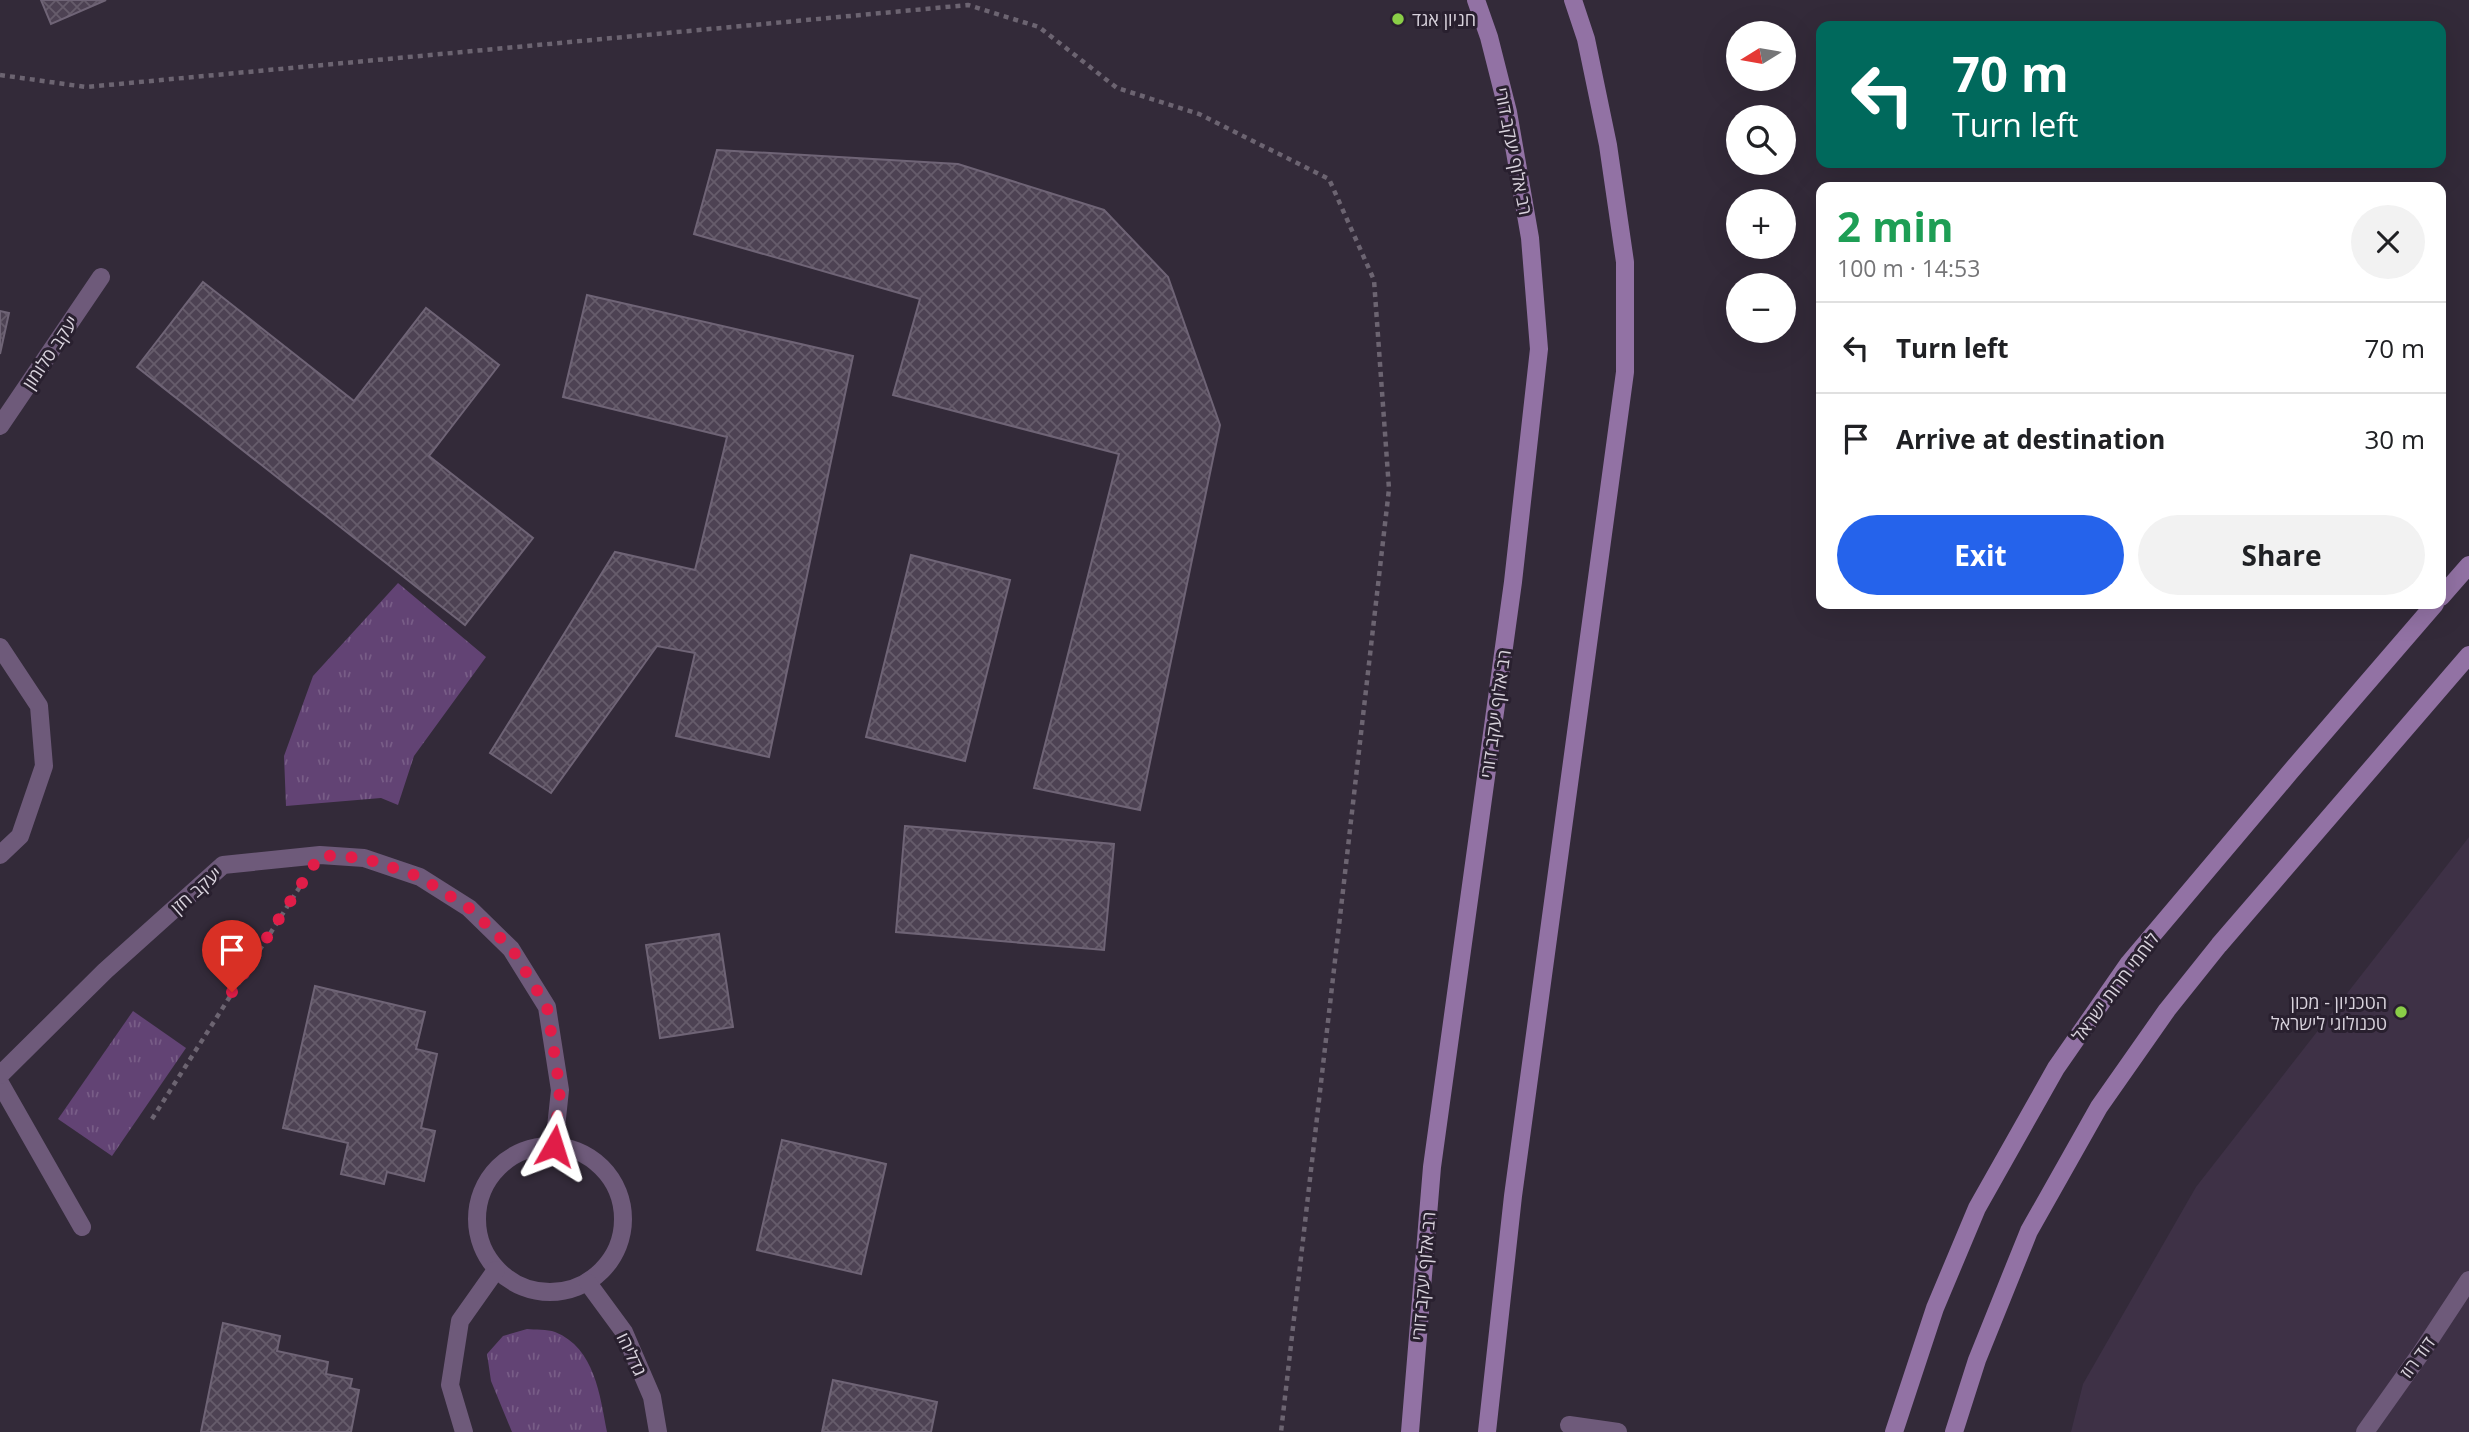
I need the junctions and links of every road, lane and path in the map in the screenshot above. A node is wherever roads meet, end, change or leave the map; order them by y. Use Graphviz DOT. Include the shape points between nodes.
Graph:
graph roads {
  1 [pos="1476,0"];
  2 [pos="1573,0"];
  3 [pos="0,75"];
  4 [pos="101,277"];
  5 [pos="0,426"];
  6 [pos="2469,565"];
  7 [pos="2446,591"];
  8 [pos="2431,609"];
  9 [pos="0,647"];
  10 [pos="2469,655"];
  11 [pos="0,855"];
  12 [pos="320,855"];
  13 [pos="0,1074"];
  14 [pos="0,1083"];
  15 [pos="152,1119"];
  16 [pos="554,1146"];
  17 [pos="82,1227"];
  18 [pos="496,1270"];
  19 [pos="2469,1280"];
  20 [pos="588,1283"];
  21 [pos="1569,1425"];
  22 [pos="464,1432"];
  23 [pos="659,1432"];
  24 [pos="1281,1432"];
  25 [pos="1410,1432"];
  26 [pos="1487,1432"];
  27 [pos="1618,1432"];
  28 [pos="1894,1432"];
  29 [pos="1954,1432"];
  30 [pos="2365,1432"];
  1 -- 25 [label="main road, רב אלוף יעקב דורי" via="1508,112 1530,238 1539,349 1513,582 1432,1167"];
  2 -- 26 [label="main road" via="1602,119 1625,262 1625,372 1513,1196"];
  3 -- 24 [label="path" via="86,87 968,5 1039,27 1117,88 1199,114 1329,179 1374,280 1389,488"];
  4 -- 5 [label="street, יעקב סלומון"];
  6 -- 7 [label="main road"];
  8 -- 28 [label="main road, לוחמי חרות ישראל" via="2129,963 2056,1068 1978,1209 1935,1308"];
  9 -- 11 [label="street" via="39,706 44,766 20,836"];
  10 -- 29 [label="main road" via="2219,945 2099,1107 2029,1231 1977,1360"];
  12 -- 13 [label="street, יעקב חזן" via="223,864"];
  12 -- 15 [label="path"];
  12 -- 16 [label="street, יעקב חזן" via="364,858 420,877 469,908 512,949 547,1007 560,1090"];
  14 -- 17 [label="street"];
  16 -- 18 [label="street" via="522,1151 502,1163 486,1181 476,1227 482,1250"];
  16 -- 20 [label="street" via="590,1157 608,1173 620,1195 624,1220 620,1244 607,1266"];
  18 -- 20 [label="street" via="516,1285 540,1293 564,1293"];
  18 -- 22 [label="street" via="460,1321 450,1385"];
  19 -- 30 [label="street, דוד רוז"];
  20 -- 23 [label="street, גדליהו" via="624,1332 652,1397"];
  21 -- 27 [label="street"];
}
